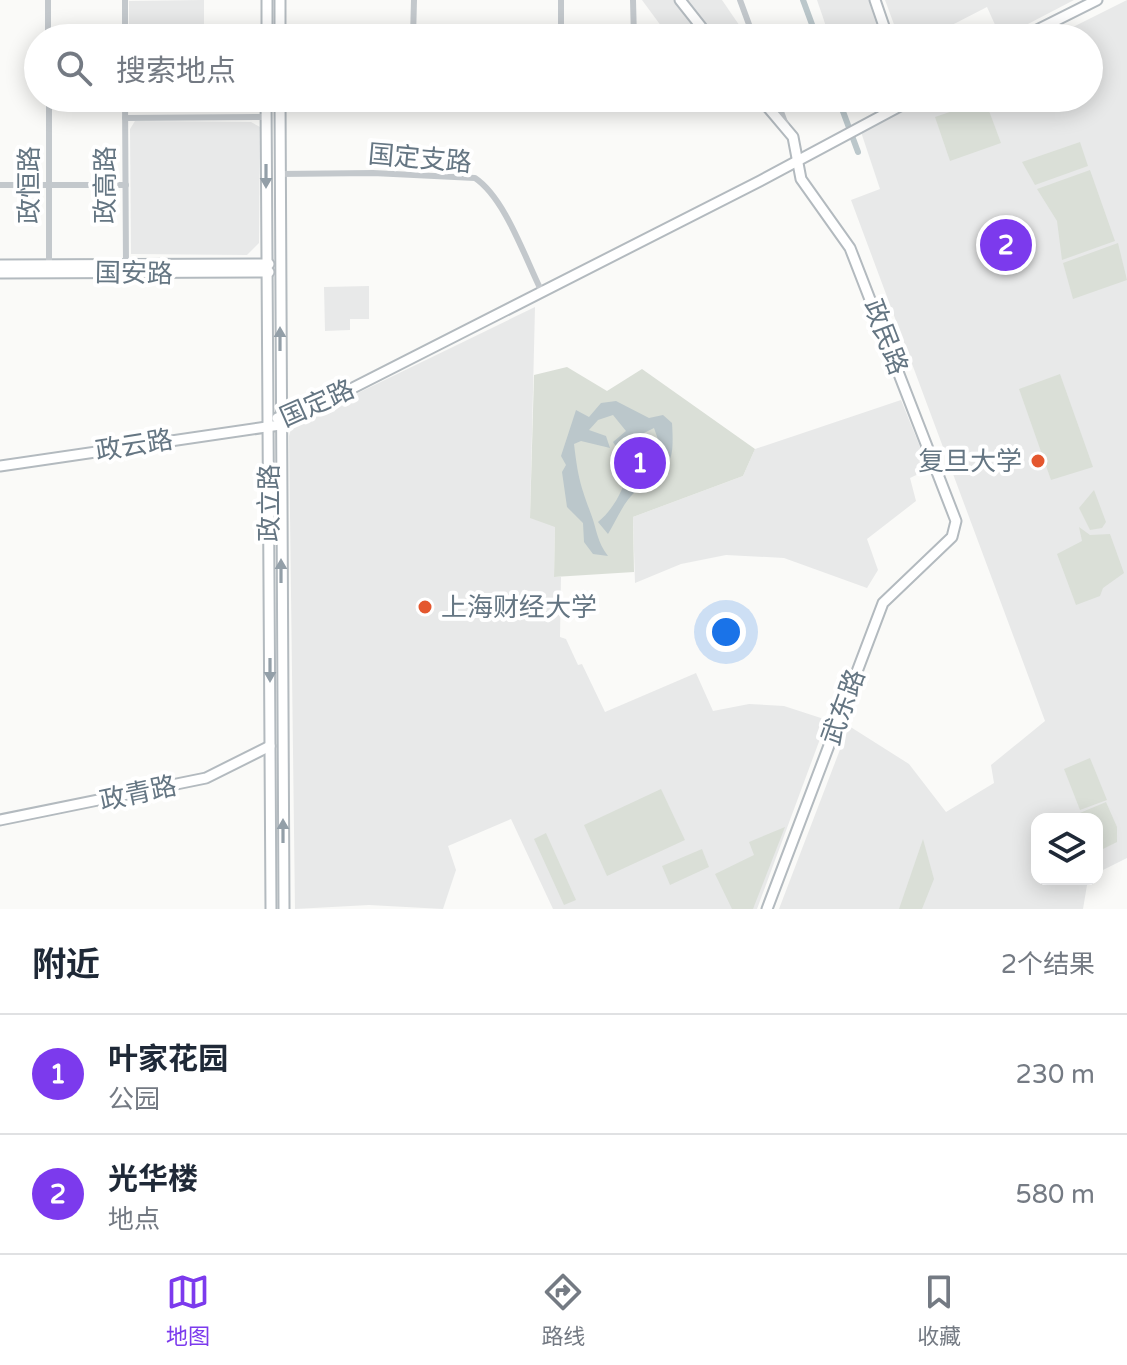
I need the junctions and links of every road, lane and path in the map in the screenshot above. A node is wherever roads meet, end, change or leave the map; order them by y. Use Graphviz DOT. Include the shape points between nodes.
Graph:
graph roads {
  1 [pos="48,0"];
  2 [pos="125,0"];
  3 [pos="267,0"];
  4 [pos="280,0"];
  5 [pos="414,0"];
  6 [pos="561,0"];
  7 [pos="633,0"];
  8 [pos="680,0"];
  9 [pos="740,0"];
  10 [pos="875,0"];
  11 [pos="1097,0"];
  12 [pos="1108,0"];
  13 [pos="48,24"];
  14 [pos="125,24"];
  15 [pos="267,24"];
  16 [pos="280,24"];
  17 [pos="413,24"];
  18 [pos="561,24"];
  19 [pos="634,24"];
  20 [pos="699,24"];
  21 [pos="749,24"];
  22 [pos="883,24"];
  23 [pos="1049,24"];
  24 [pos="1061,24"];
  25 [pos="49,112"];
  26 [pos="125,112"];
  27 [pos="266,112"];
  28 [pos="280,112"];
  29 [pos="773,112"];
  30 [pos="781,112"];
  31 [pos="883,112"];
  32 [pos="266,117"];
  33 [pos="125,118"];
  34 [pos="787,128"];
  35 [pos="797,158"];
  36 [pos="280,174"];
  37 [pos="0,185"];
  38 [pos="49,185"];
  39 [pos="126,185"];
  40 [pos="0,265"];
  41 [pos="49,268"];
  42 [pos="126,268"];
  43 [pos="269,268"];
  44 [pos="0,273"];
  45 [pos="540,288"];
  46 [pos="280,421"];
  47 [pos="269,424"];
  48 [pos="0,466"];
  49 [pos="955,529"];
  50 [pos="270,746"];
  51 [pos="0,820"];
  52 [pos="271,909"];
  53 [pos="284,909"];
  54 [pos="767,909"];
  1 -- 13 [label="street"];
  2 -- 14 [label="street"];
  3 -- 15 [label="street"];
  4 -- 16 [label="street"];
  5 -- 17 [label="street"];
  6 -- 18 [label="street"];
  7 -- 19 [label="street"];
  8 -- 20 [label="street"];
  9 -- 21 [label="street"];
  10 -- 22 [label="street"];
  11 -- 23 [label="street"];
  12 -- 24 [label="street"];
  25 -- 38 [label="street, 政恒路"];
  26 -- 33 [label="street, 政高路"];
  27 -- 32 [label="street, 政立路"];
  28 -- 36 [label="street, 政立路"];
  29 -- 34 [label="street"];
  30 -- 34 [label="street"];
  31 -- 35 [label="street, 国定路"];
  32 -- 33 [label="street"];
  32 -- 43 [label="street, 政立路, one-way"];
  33 -- 39 [label="street, 政高路"];
  34 -- 35 [label="street, 政民路"];
  35 -- 45 [label="street, 国定路"];
  35 -- 49 [label="street, 政民路" via="801,179 856,262 953,510"];
  36 -- 45 [label="street, 国定支路" via="475,178 499,205"];
  46 -- 36 [label="street, 政立路, one-way"];
  37 -- 38 [label="street"];
  38 -- 39 [label="street"];
  38 -- 41 [label="street, 政恒路"];
  39 -- 42 [label="street, 政高路"];
  40 -- 41 [label="street, 国安路"];
  41 -- 42 [label="street, 国安路"];
  41 -- 44 [label="street, 国安路"];
  42 -- 43 [label="street, 国安路"];
  43 -- 47 [label="street, 政立路"];
  45 -- 46 [label="street, 国定路"];
  46 -- 47 [label="street, 国定路"];
  53 -- 46 [label="street, 政立路, one-way"];
  47 -- 48 [label="street, 政云路"];
  47 -- 50 [label="street, 政立路, one-way"];
  49 -- 54 [label="street, 武东路" via="883,603"];
  50 -- 51 [label="street, 政青路" via="206,778"];
  50 -- 52 [label="street, 政立路"];
}
